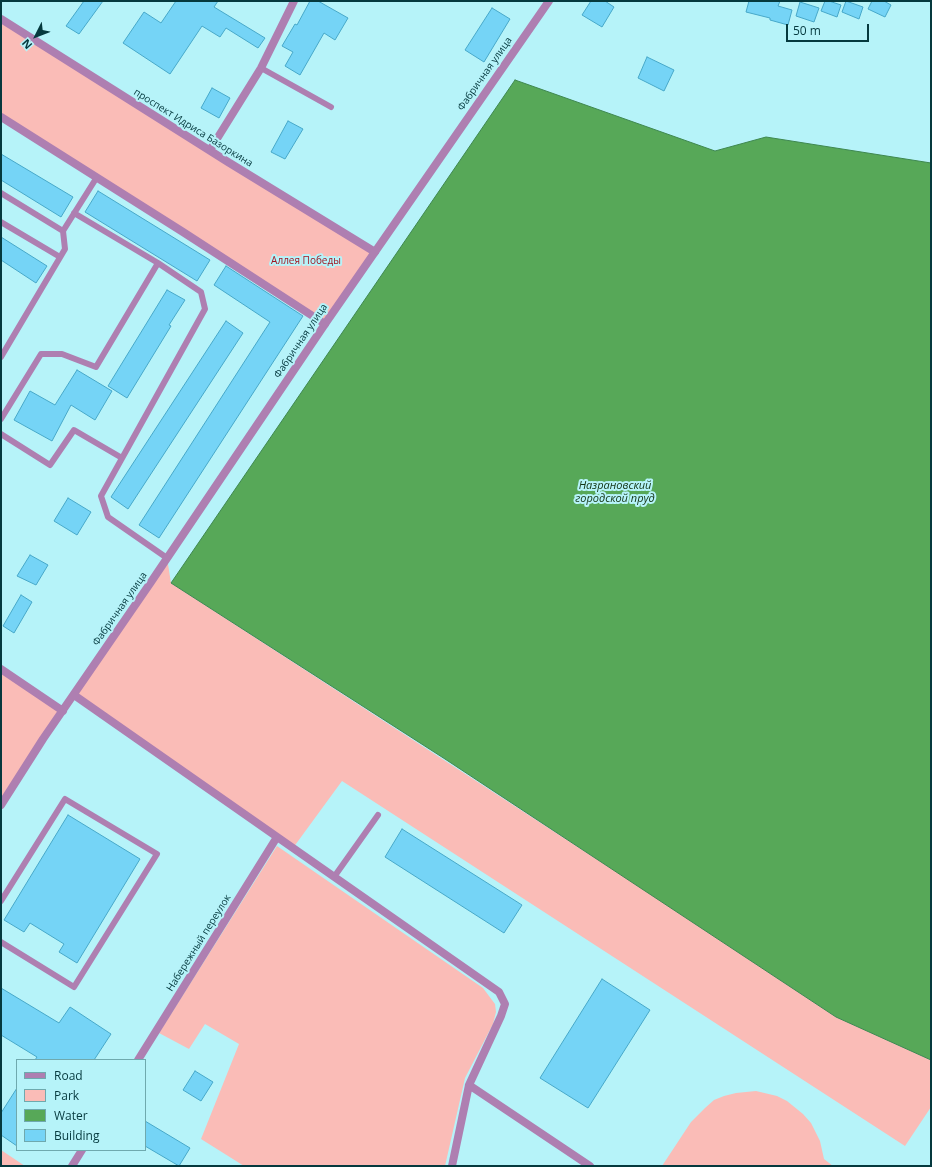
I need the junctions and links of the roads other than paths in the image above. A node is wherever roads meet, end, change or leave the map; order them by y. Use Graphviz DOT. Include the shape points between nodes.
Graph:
graph roads {
  1 [pos="294,1"];
  2 [pos="549,1"];
  3 [pos="1,19"];
  4 [pos="261,68"];
  5 [pos="331,107"];
  6 [pos="1,117"];
  7 [pos="210,150"];
  8 [pos="96,177"];
  9 [pos="1,193"];
  10 [pos="74,213"];
  11 [pos="1,222"];
  12 [pos="62,231"];
  13 [pos="375,252"];
  14 [pos="60,257"];
  15 [pos="158,263"];
  16 [pos="325,324"];
  17 [pos="1,357"];
  18 [pos="1,419"];
  19 [pos="1,434"];
  20 [pos="122,458"];
  21 [pos="167,558"];
  22 [pos="1,669"];
  23 [pos="74,695"];
  24 [pos="63,711"];
  25 [pos="1,805"];
  26 [pos="378,815"];
  27 [pos="277,837"];
  28 [pos="334,877"];
  29 [pos="1,901"];
  30 [pos="1,942"];
  31 [pos="139,1059"];
  32 [pos="469,1085"];
  33 [pos="81,1151"];
  34 [pos="72,1166"];
  35 [pos="452,1166"];
  36 [pos="590,1166"];
  1 -- 4 [label="street"];
  2 -- 13 [label="street, Фабричная улица"];
  3 -- 7 [label="street, проспект Идриса Базоркина"];
  4 -- 5 [label="lane"];
  4 -- 7 [label="street"];
  6 -- 8 [label="street"];
  7 -- 13 [label="street, проспект Идриса Базоркина"];
  8 -- 10 [label="lane"];
  8 -- 16 [label="street"];
  9 -- 12 [label="lane"];
  10 -- 12 [label="lane"];
  10 -- 15 [label="lane"];
  11 -- 14 [label="lane"];
  12 -- 14 [label="lane" via="65,249"];
  13 -- 16 [label="street, Фабричная улица"];
  14 -- 17 [label="lane"];
  15 -- 18 [label="lane" via="96,367 62,354 41,354"];
  15 -- 20 [label="lane" via="201,292 206,309"];
  16 -- 21 [label="street, Фабричная улица"];
  19 -- 20 [label="lane" via="50,465 74,430"];
  20 -- 21 [label="lane" via="101,496 108,517"];
  21 -- 23 [label="street, Фабричная улица"];
  22 -- 24 [label="street"];
  23 -- 24 [label="street, Фабричная улица"];
  23 -- 27 [label="street"];
  24 -- 25 [label="street, Фабричная улица"];
  26 -- 28 [label="lane"];
  27 -- 28 [label="street"];
  27 -- 31 [label="street, Набережный переулок"];
  28 -- 32 [label="street" via="499,992 505,1004"];
  29 -- 30 [label="lane" via="65,799 157,854 74,987"];
  32 -- 35 [label="street"];
  32 -- 36 [label="street"];
  33 -- 34 [label="street"];
}
